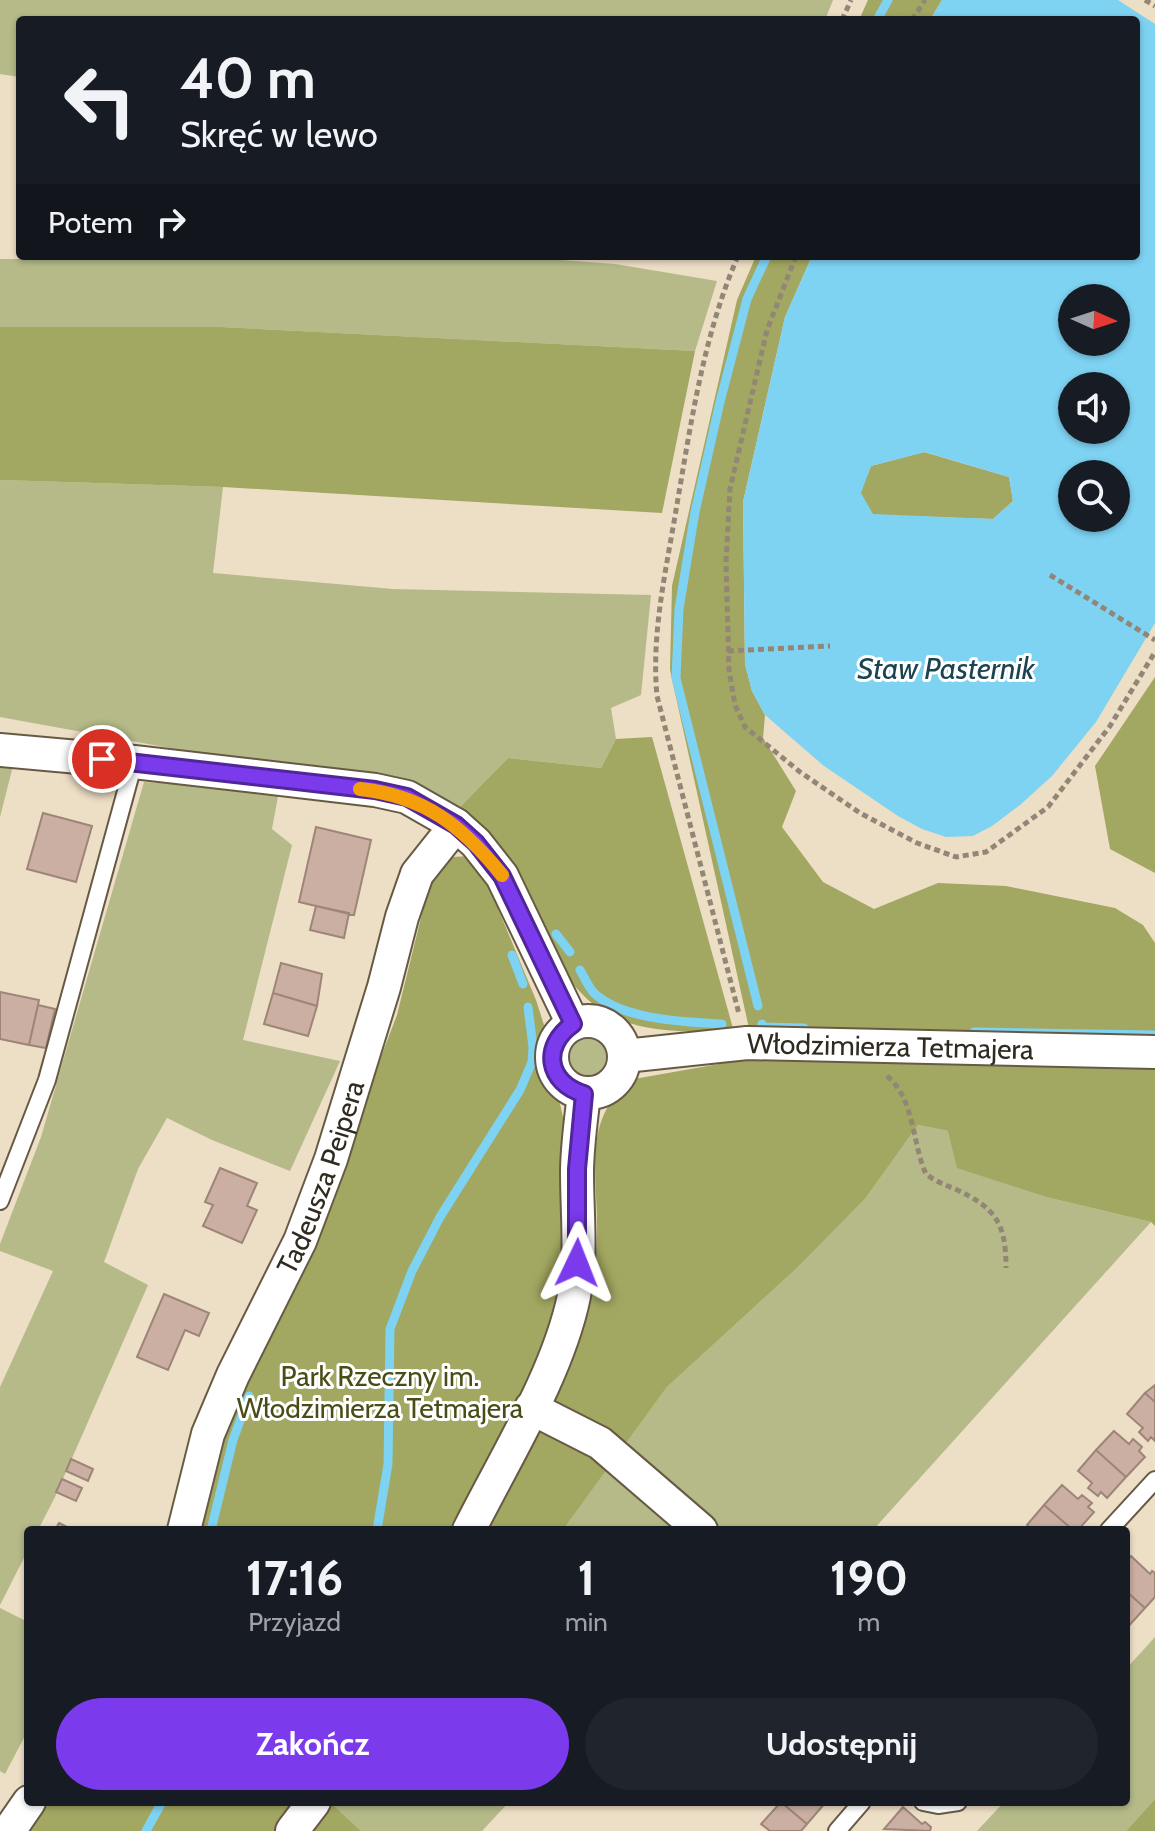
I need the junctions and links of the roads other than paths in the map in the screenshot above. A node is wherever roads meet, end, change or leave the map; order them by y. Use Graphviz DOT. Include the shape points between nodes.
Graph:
graph roads {
  1 [pos="0,750"];
  2 [pos="134,762"];
  3 [pos="456,825"];
  4 [pos="573,1024"];
  5 [pos="1155,1052"];
  6 [pos="625,1056"];
  7 [pos="584,1094"];
  8 [pos="0,1201"];
  9 [pos="531,1408"];
  10 [pos="1155,1480"];
  11 [pos="185,1526"];
  12 [pos="471,1526"];
  13 [pos="696,1526"];
  14 [pos="1113,1526"];
  15 [pos="26,1806"];
  16 [pos="311,1806"];
  17 [pos="859,1806"];
  18 [pos="9,1831"];
  19 [pos="292,1831"];
  20 [pos="837,1831"];
  1 -- 2 [label="street"];
  2 -- 3 [label="street" via="375,790 407,797"];
  2 -- 8 [label="lane" via="47,1080"];
  3 -- 4 [label="street" via="502,876"];
  3 -- 11 [label="street, Tadeusza Peipera" via="417,874 331,1159 300,1241 208,1434"];
  4 -- 6 [label="street" via="608,1026"];
  4 -- 7 [label="street" via="556,1040 552,1063 563,1083"];
  5 -- 6 [label="street, Włodzimierza Tetmajera" via="747,1043"];
  6 -- 7 [label="street" via="617,1080"];
  7 -- 9 [label="street" via="575,1294"];
  9 -- 12 [label="street"];
  9 -- 13 [label="street" via="600,1443"];
  10 -- 14 [label="lane"];
  15 -- 18 [label="street"];
  16 -- 19 [label="street"];
  17 -- 20 [label="lane"];
}
